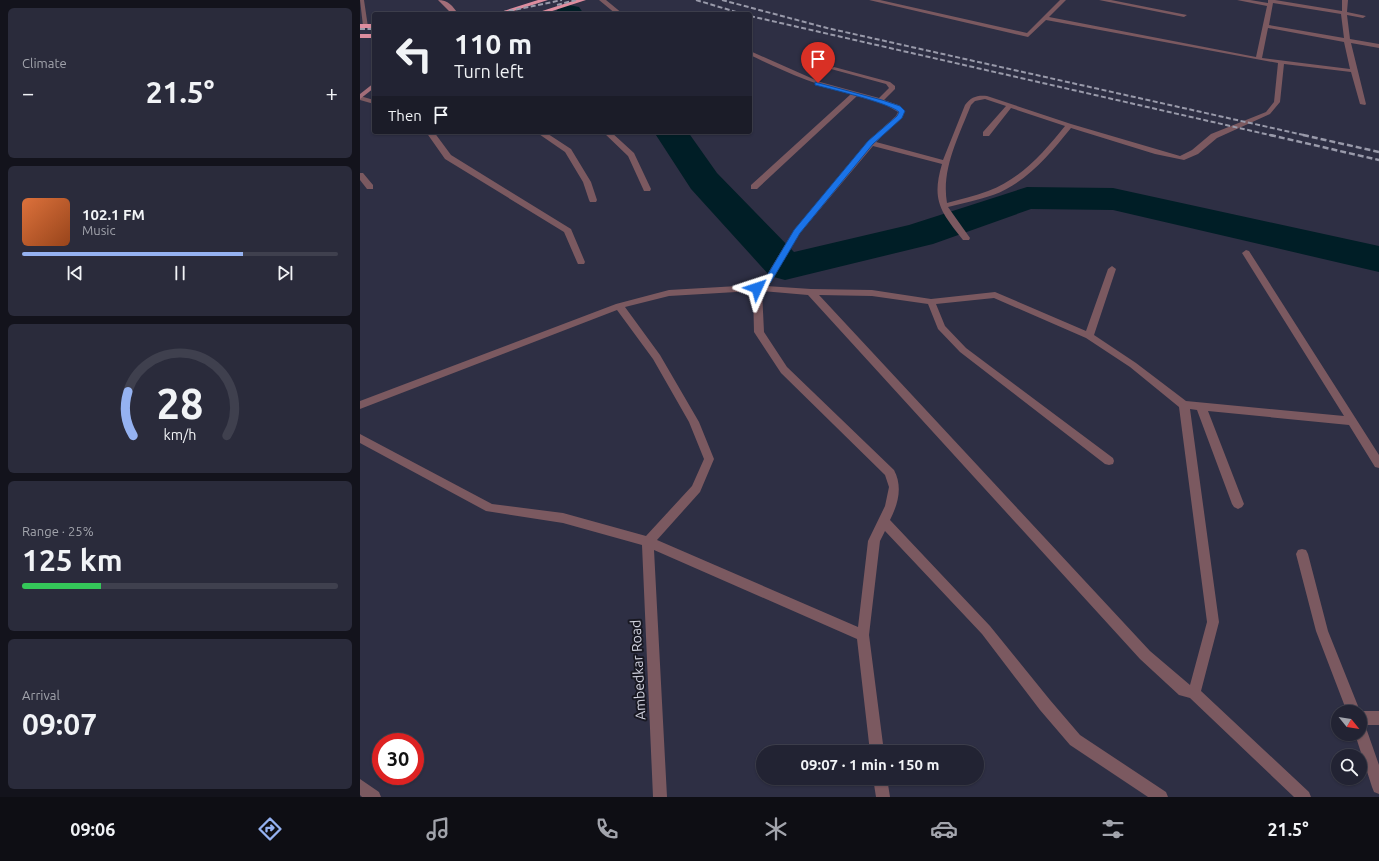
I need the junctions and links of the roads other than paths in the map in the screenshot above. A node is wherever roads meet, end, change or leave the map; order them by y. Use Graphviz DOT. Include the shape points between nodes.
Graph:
graph roads {
  1 [pos="362,0"];
  2 [pos="441,0"];
  3 [pos="545,0"];
  4 [pos="583,0"];
  5 [pos="602,0"];
  6 [pos="872,0"];
  7 [pos="1062,0"];
  8 [pos="1102,0"];
  9 [pos="1240,0"];
  10 [pos="1345,0"];
  11 [pos="1270,2"];
  12 [pos="454,12"];
  13 [pos="504,12"];
  14 [pos="543,12"];
  15 [pos="617,12"];
  16 [pos="1344,13"];
  17 [pos="1184,16"];
  18 [pos="1363,16"];
  19 [pos="1044,18"];
  20 [pos="363,26"];
  21 [pos="1265,26"];
  22 [pos="360,36"];
  23 [pos="372,36"];
  24 [pos="1346,40"];
  25 [pos="1379,46"];
  26 [pos="752,54"];
  27 [pos="1259,59"];
  28 [pos="1281,62"];
  29 [pos="834,69"];
  30 [pos="1355,71"];
  31 [pos="372,87"];
  32 [pos="856,94"];
  33 [pos="360,97"];
  34 [pos="372,101"];
  35 [pos="879,101"];
  36 [pos="1363,104"];
  37 [pos="1010,105"];
  38 [pos="1069,125"];
  39 [pos="431,134"];
  40 [pos="543,134"];
  41 [pos="610,134"];
  42 [pos="986,134"];
  43 [pos="871,143"];
  44 [pos="946,163"];
  45 [pos="360,175"];
  46 [pos="370,187"];
  47 [pos="754,187"];
  48 [pos="647,189"];
  49 [pos="593,200"];
  50 [pos="944,206"];
  51 [pos="966,238"];
  52 [pos="1246,253"];
  53 [pos="581,262"];
  54 [pos="1112,269"];
  55 [pos="757,288"];
  56 [pos="811,292"];
  57 [pos="931,302"];
  58 [pos="619,306"];
  59 [pos="1089,336"];
  60 [pos="360,405"];
  61 [pos="1184,405"];
  62 [pos="1201,407"];
  63 [pos="1352,421"];
  64 [pos="360,438"];
  65 [pos="1109,460"];
  66 [pos="1379,464"];
  67 [pos="1238,504"];
  68 [pos="883,521"];
  69 [pos="648,542"];
  70 [pos="1302,554"];
  71 [pos="863,635"];
  72 [pos="1194,694"];
  73 [pos="1351,705"];
  74 [pos="1367,718"];
  75 [pos="1379,718"];
  76 [pos="1364,741"];
  77 [pos="876,745"];
  78 [pos="881,785"];
  79 [pos="360,786"];
  80 [pos="1379,787"];
  81 [pos="374,797"];
  82 [pos="660,797"];
  83 [pos="883,797"];
  84 [pos="1161,797"];
  85 [pos="1304,797"];
  1 -- 20 [label="street"];
  2 -- 12 [label="street"];
  3 -- 13 [label="highway"];
  4 -- 14 [label="highway"];
  5 -- 15 [label="street"];
  6 -- 19 [label="street" via="1028,35"];
  7 -- 19 [label="street"];
  8 -- 17 [label="street"];
  9 -- 11 [label="street"];
  10 -- 16 [label="street"];
  11 -- 16 [label="street"];
  11 -- 21 [label="street"];
  16 -- 18 [label="street"];
  16 -- 24 [label="street"];
  19 -- 27 [label="street"];
  21 -- 24 [label="street"];
  21 -- 27 [label="street"];
  22 -- 23 [label="highway"];
  24 -- 25 [label="street"];
  24 -- 30 [label="street"];
  26 -- 32 [label="street" via="818,83"];
  27 -- 28 [label="street"];
  28 -- 30 [label="street"];
  28 -- 38 [label="street" via="1277,102 1268,114 1214,136 1194,152 1181,158"];
  29 -- 35 [label="street" via="888,83 892,89"];
  30 -- 36 [label="street"];
  31 -- 33 [label="street"];
  32 -- 35 [label="street"];
  32 -- 47 [label="street"];
  33 -- 34 [label="street"];
  35 -- 43 [label="street" via="902,111"];
  37 -- 38 [label="street"];
  37 -- 42 [label="street"];
  37 -- 44 [label="street" via="985,97 973,99 968,105"];
  38 -- 50 [label="street" via="1044,157 1017,179 992,192"];
  39 -- 53 [label="street" via="448,157 568,231"];
  40 -- 49 [label="street" via="568,151 587,182"];
  41 -- 48 [label="street" via="631,155"];
  43 -- 44 [label="street"];
  43 -- 55 [label="street" via="797,232 768,280"];
  44 -- 50 [label="street" via="941,193"];
  45 -- 46 [label="street"];
  50 -- 51 [label="street"];
  52 -- 63 [label="street"];
  54 -- 59 [label="street"];
  55 -- 56 [label="street"];
  55 -- 58 [label="street" via="669,293"];
  55 -- 68 [label="street" via="759,332 784,370 890,473 894,488 891,506"];
  56 -- 57 [label="street" via="872,293"];
  56 -- 72 [label="street" via="1146,655 1184,690"];
  57 -- 59 [label="street" via="994,295"];
  57 -- 65 [label="street" via="941,327 963,350"];
  58 -- 60 [label="street"];
  58 -- 69 [label="street" via="657,357 694,422 709,459 696,489"];
  59 -- 61 [label="street" via="1133,365"];
  61 -- 62 [label="street"];
  61 -- 72 [label="street" via="1213,622"];
  62 -- 63 [label="street"];
  62 -- 67 [label="street"];
  63 -- 66 [label="street"];
  64 -- 69 [label="street" via="490,508 563,518"];
  68 -- 71 [label="street" via="874,541"];
  68 -- 84 [label="street" via="986,630 1075,740"];
  69 -- 71 [label="street"];
  69 -- 82 [label="street, Ambedkar Road"];
  70 -- 73 [label="street" via="1322,631"];
  71 -- 77 [label="street"];
  72 -- 85 [label="street"];
  74 -- 75 [label="street"];
  76 -- 80 [label="street"];
  78 -- 83 [label="street"];
  79 -- 81 [label="street"];
}
